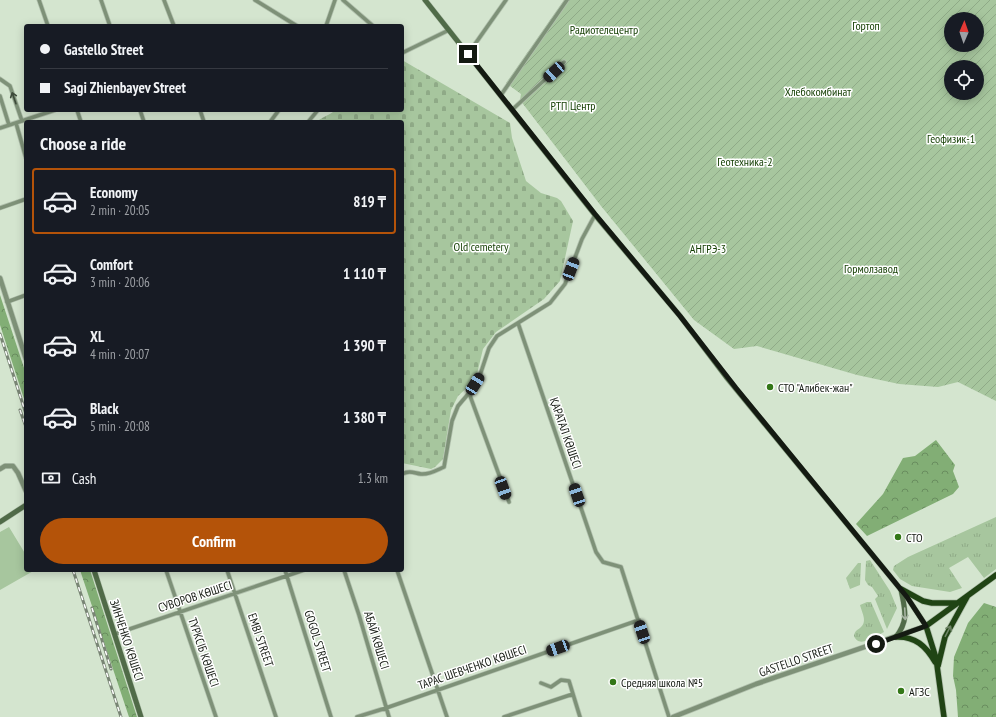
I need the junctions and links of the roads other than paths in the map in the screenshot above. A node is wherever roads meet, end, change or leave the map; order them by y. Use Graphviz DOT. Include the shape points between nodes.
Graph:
graph roads {
  1 [pos="39,0"];
  2 [pos="101,0"];
  3 [pos="164,0"];
  4 [pos="255,0"];
  5 [pos="335,0"];
  6 [pos="343,0"];
  7 [pos="425,0"];
  8 [pos="506,0"];
  9 [pos="567,0"];
  10 [pos="47,24"];
  11 [pos="109,24"];
  12 [pos="173,24"];
  13 [pos="294,24"];
  14 [pos="327,24"];
  15 [pos="371,24"];
  16 [pos="449,30"];
  17 [pos="404,51"];
  18 [pos="468,54"];
  19 [pos="564,62"];
  20 [pos="0,79"];
  21 [pos="501,95"];
  22 [pos="0,96"];
  23 [pos="512,109"];
  24 [pos="49,112"];
  25 [pos="316,112"];
  26 [pos="25,120"];
  27 [pos="310,120"];
  28 [pos="22,121"];
  29 [pos="16,123"];
  30 [pos="9,125"];
  31 [pos="0,128"];
  32 [pos="24,151"];
  33 [pos="24,201"];
  34 [pos="0,208"];
  35 [pos="595,214"];
  36 [pos="0,278"];
  37 [pos="24,296"];
  38 [pos="8,302"];
  39 [pos="518,323"];
  40 [pos="24,353"];
  41 [pos="469,393"];
  42 [pos="0,469"];
  43 [pos="404,473"];
  44 [pos="24,486"];
  45 [pos="509,502"];
  46 [pos="24,506"];
  47 [pos="0,522"];
  48 [pos="95,572"];
  49 [pos="167,572"];
  50 [pos="228,572"];
  51 [pos="286,572"];
  52 [pos="297,572"];
  53 [pos="345,572"];
  54 [pos="398,572"];
  55 [pos="287,575"];
  56 [pos="996,575"];
  57 [pos="900,589"];
  58 [pos="234,594"];
  59 [pos="968,596"];
  60 [pos="958,602"];
  61 [pos="180,611"];
  62 [pos="639,620"];
  63 [pos="926,626"];
  64 [pos="115,634"];
  65 [pos="896,637"];
  66 [pos="938,668"];
  67 [pos="541,683"];
  68 [pos="438,690"];
  69 [pos="573,694"];
  70 [pos="386,708"];
  71 [pos="684,715"];
  72 [pos="141,717"];
  73 [pos="216,717"];
  74 [pos="276,717"];
  75 [pos="331,717"];
  76 [pos="357,717"];
  77 [pos="389,717"];
  78 [pos="448,717"];
  79 [pos="504,717"];
  80 [pos="580,717"];
  81 [pos="669,717"];
  82 [pos="673,717"];
  83 [pos="944,717"];
  1 -- 10 [label="street"];
  2 -- 11 [label="street"];
  3 -- 12 [label="street"];
  4 -- 13 [label="street"];
  5 -- 14 [label="street"];
  6 -- 15 [label="street"];
  7 -- 16 [label="main road"];
  8 -- 18 [label="street"];
  9 -- 21 [label="street"];
  16 -- 17 [label="street"];
  16 -- 18 [label="main road"];
  18 -- 21 [label="main road"];
  19 -- 23 [label="street"];
  28 -- 20 [label="street, one-way" via="10,86"];
  21 -- 23 [label="main road"];
  22 -- 30 [label="street"];
  23 -- 35 [label="main road"];
  24 -- 26 [label="street"];
  25 -- 27 [label="street"];
  28 -- 29 [label="street"];
  29 -- 30 [label="street"];
  29 -- 32 [label="street"];
  30 -- 31 [label="street"];
  33 -- 34 [label="street"];
  35 -- 39 [label="street" via="582,239 565,284 550,303"];
  35 -- 57 [label="main road"];
  36 -- 38 [label="street"];
  37 -- 38 [label="street"];
  38 -- 40 [label="street"];
  39 -- 41 [label="street" via="497,336 489,348 480,376"];
  39 -- 62 [label="street, ҚАРАТАЛ КӨШЕСІ" via="596,552 603,562 621,567"];
  41 -- 43 [label="street" via="458,406 452,421 444,467 422,475 414,472"];
  41 -- 45 [label="street"];
  42 -- 44 [label="street" via="13,466"];
  46 -- 47 [label="main road"];
  48 -- 64 [label="main road, ЗИНЧЕНКО КӨШЕСІ"];
  49 -- 61 [label="street, ТҮРКСІБ КӨШЕСІ"];
  50 -- 58 [label="street, EMBI STREET"];
  51 -- 55 [label="street, GOGOL STREET"];
  52 -- 55 [label="street, СУВОРОВ КӨШЕСІ"];
  53 -- 70 [label="street, АБАЙ КӨШЕСІ"];
  54 -- 68 [label="street"];
  55 -- 58 [label="street, СУВОРОВ КӨШЕСІ"];
  55 -- 75 [label="street, GOGOL STREET"];
  56 -- 59 [label="highway"];
  57 -- 60 [label="highway" via="923,601"];
  57 -- 63 [label="main road"];
  57 -- 65 [label="main road, one-way" via="905,621"];
  58 -- 61 [label="street, СУВОРОВ КӨШЕСІ"];
  58 -- 74 [label="street, EMBI STREET"];
  59 -- 60 [label="highway"];
  66 -- 59 [label="highway, one-way" via="945,637"];
  60 -- 63 [label="highway"];
  61 -- 64 [label="street, СУВОРОВ КӨШЕСІ"];
  61 -- 73 [label="street, ТҮРКСІБ КӨШЕСІ"];
  62 -- 68 [label="street, ТАРАС ШЕВЧЕНКО КӨШЕСІ"];
  62 -- 81 [label="street, ҚАРАТАЛ КӨШЕСІ"];
  63 -- 65 [label="street, GASTELLO STREET"];
  63 -- 66 [label="highway"];
  64 -- 72 [label="main road, ЗИНЧЕНКО КӨШЕСІ"];
  65 -- 66 [label="highway" via="911,638 920,642"];
  65 -- 71 [label="street, GASTELLO STREET" via="756,684"];
  66 -- 83 [label="highway"];
  67 -- 69 [label="street" via="551,686 561,680 569,681"];
  68 -- 70 [label="street, ТАРАС ШЕВЧЕНКО КӨШЕСІ"];
  68 -- 78 [label="street"];
  69 -- 79 [label="street"];
  69 -- 80 [label="street"];
  70 -- 76 [label="street, ТАРАС ШЕВЧЕНКО КӨШЕСІ"];
  70 -- 77 [label="street, АБАЙ КӨШЕСІ"];
  71 -- 82 [label="street, GASTELLO STREET"];
}
